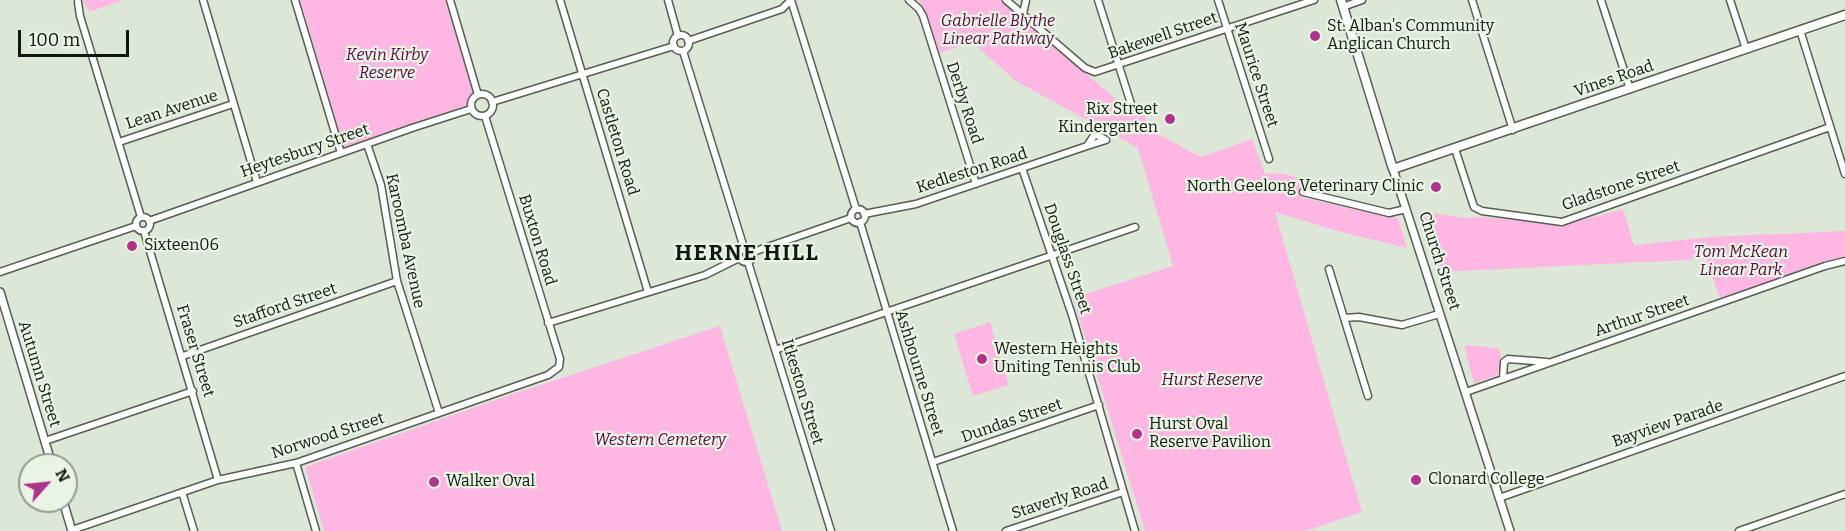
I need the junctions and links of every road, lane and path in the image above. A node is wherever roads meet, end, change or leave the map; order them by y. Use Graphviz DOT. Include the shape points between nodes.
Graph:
graph roads {
  1 [pos="202,0"];
  2 [pos="295,0"];
  3 [pos="450,0"];
  4 [pos="560,0"];
  5 [pos="668,0"];
  6 [pos="791,0"];
  7 [pos="909,0"];
  8 [pos="1006,0"];
  9 [pos="1026,0"];
  10 [pos="1098,0"];
  11 [pos="1218,0"];
  12 [pos="1314,0"];
  13 [pos="1362,0"];
  14 [pos="1472,0"];
  15 [pos="1601,0"];
  16 [pos="1730,0"];
  17 [pos="78,2"];
  18 [pos="1342,3"];
  19 [pos="1023,14"];
  20 [pos="1845,15"];
  21 [pos="1227,28"];
  22 [pos="1800,30"];
  23 [pos="678,36"];
  24 [pos="688,41"];
  25 [pos="674,46"];
  26 [pos="1746,49"];
  27 [pos="683,51"];
  28 [pos="1119,63"];
  29 [pos="582,74"];
  30 [pos="1630,89"];
  31 [pos="478,95"];
  32 [pos="492,102"];
  33 [pos="234,104"];
  34 [pos="1132,107"];
  35 [pos="471,109"];
  36 [pos="485,116"];
  37 [pos="1830,127"];
  38 [pos="1513,130"];
  39 [pos="119,142"];
  40 [pos="367,144"];
  41 [pos="1087,146"];
  42 [pos="1455,149"];
  43 [pos="341,153"];
  44 [pos="1269,159"];
  45 [pos="1022,168"];
  46 [pos="1393,169"];
  47 [pos="1845,174"];
  48 [pos="257,182"];
  49 [pos="976,184"];
  50 [pos="1303,192"];
  51 [pos="856,209"];
  52 [pos="1406,209"];
  53 [pos="864,214"];
  54 [pos="141,217"];
  55 [pos="851,218"];
  56 [pos="149,221"];
  57 [pos="860,222"];
  58 [pos="136,226"];
  59 [pos="1135,227"];
  60 [pos="144,231"];
  61 [pos="744,248"];
  62 [pos="753,252"];
  63 [pos="1052,256"];
  64 [pos="739,258"];
  65 [pos="1845,261"];
  66 [pos="748,262"];
  67 [pos="1329,269"];
  68 [pos="0,272"];
  69 [pos="397,281"];
  70 [pos="0,292"];
  71 [pos="648,292"];
  72 [pos="886,312"];
  73 [pos="1439,314"];
  74 [pos="1344,318"];
  75 [pos="548,323"];
  76 [pos="775,350"];
  77 [pos="183,356"];
  78 [pos="1550,362"];
  79 [pos="556,370"];
  80 [pos="1845,376"];
  81 [pos="1503,379"];
  82 [pos="193,391"];
  83 [pos="1466,392"];
  84 [pos="1368,396"];
  85 [pos="1099,405"];
  86 [pos="439,413"];
  87 [pos="45,441"];
  88 [pos="48,453"];
  89 [pos="933,462"];
  90 [pos="296,463"];
  91 [pos="218,480"];
  92 [pos="182,492"];
  93 [pos="1123,492"];
  94 [pos="1845,494"];
  95 [pos="1499,498"];
  96 [pos="67,513"];
  97 [pos="72,530"];
  98 [pos="194,531"];
  99 [pos="316,531"];
  100 [pos="831,531"];
  101 [pos="953,531"];
  102 [pos="1007,531"];
  103 [pos="1135,531"];
  104 [pos="1510,531"];
  105 [pos="1739,531"];
  1 -- 33 [label="street"];
  2 -- 43 [label="street"];
  3 -- 31 [label="street"];
  4 -- 29 [label="street, Castleton Road"];
  5 -- 23 [label="street"];
  6 -- 24 [label="street" via="782,9"];
  6 -- 51 [label="street"];
  7 -- 49 [label="street, Derby Road" via="923,15"];
  8 -- 19 [label="street, Bakewell Street"];
  9 -- 19 [label="street"];
  10 -- 28 [label="street"];
  11 -- 21 [label="street, Maurice Street"];
  12 -- 21 [label="street, Bakewell Street"];
  13 -- 18 [label="street"];
  14 -- 38 [label="street"];
  15 -- 30 [label="street"];
  16 -- 26 [label="street"];
  17 -- 39 [label="street"];
  18 -- 46 [label="main road, Church Street"];
  19 -- 28 [label="street, Bakewell Street" via="1087,70 1101,71"];
  20 -- 22 [label="main road, Vines Road"];
  21 -- 28 [label="street, Bakewell Street"];
  21 -- 44 [label="street, Maurice Street"];
  22 -- 26 [label="main road, Vines Road"];
  22 -- 37 [label="street"];
  23 -- 24 [label="street"];
  23 -- 25 [label="street"];
  24 -- 27 [label="street"];
  25 -- 27 [label="street"];
  25 -- 29 [label="street"];
  26 -- 30 [label="main road, Vines Road"];
  27 -- 61 [label="street"];
  28 -- 34 [label="street"];
  29 -- 32 [label="street"];
  29 -- 71 [label="street, Castleton Road"];
  30 -- 38 [label="main road, Vines Road"];
  31 -- 32 [label="street" via="484,94"];
  31 -- 35 [label="street" via="473,98"];
  32 -- 36 [label="street"];
  33 -- 39 [label="street, Lean Avenue"];
  33 -- 48 [label="street"];
  35 -- 36 [label="street"];
  35 -- 40 [label="street, Heytesbury Street"];
  36 -- 75 [label="street, Buxton Road"];
  37 -- 42 [label="street, Gladstone Street" via="1562,222 1474,207"];
  37 -- 47 [label="street"];
  38 -- 42 [label="main road, Vines Road"];
  39 -- 54 [label="street"];
  40 -- 43 [label="street, Heytesbury Street"];
  40 -- 69 [label="street, Karoomba Avenue" via="381,184"];
  41 -- 45 [label="street, Kedleston Road"];
  42 -- 46 [label="main road, Vines Road"];
  43 -- 48 [label="street, Heytesbury Street"];
  45 -- 49 [label="street, Kedleston Road"];
  45 -- 63 [label="street, Douglass Street"];
  46 -- 52 [label="street, Church Street"];
  48 -- 56 [label="street, Heytesbury Street"];
  49 -- 53 [label="street, Kedleston Road" via="916,204"];
  50 -- 52 [label="street" via="1389,213"];
  51 -- 53 [label="street"];
  51 -- 55 [label="street"];
  52 -- 73 [label="street, Church Street"];
  53 -- 57 [label="street"];
  54 -- 56 [label="street"];
  54 -- 58 [label="street"];
  55 -- 57 [label="street"];
  55 -- 62 [label="street"];
  56 -- 60 [label="street" via="150,226"];
  57 -- 72 [label="street, Ashbourne Street"];
  58 -- 60 [label="street"];
  58 -- 68 [label="street"];
  59 -- 63 [label="street"];
  60 -- 77 [label="street, Fraser Street"];
  61 -- 62 [label="street"];
  61 -- 64 [label="street"];
  62 -- 66 [label="street"];
  63 -- 72 [label="street"];
  63 -- 85 [label="street, Douglass Street"];
  64 -- 66 [label="street"];
  64 -- 71 [label="street" via="705,275"];
  65 -- 78 [label="street, Arthur Street"];
  66 -- 76 [label="street, Itkeston Street"];
  67 -- 74 [label="street"];
  69 -- 77 [label="street, Stafford Street"];
  69 -- 86 [label="street, Karoomba Avenue"];
  70 -- 87 [label="street, Autumn Street"];
  71 -- 75 [label="street"];
  72 -- 76 [label="street"];
  72 -- 89 [label="street, Ashbourne Street"];
  73 -- 74 [label="street" via="1402,325"];
  73 -- 83 [label="street, Church Street"];
  74 -- 84 [label="street"];
  75 -- 79 [label="street, Buxton Road" via="560,359"];
  76 -- 100 [label="street, Itkeston Street"];
  77 -- 82 [label="street, Fraser Street"];
  78 -- 81 [label="street, Arthur Street"];
  78 -- 81 [label="street, Arthur Street" via="1508,358"];
  79 -- 86 [label="street, Norwood Street"];
  80 -- 95 [label="street, Bayview Parade"];
  81 -- 83 [label="street, Arthur Street"];
  82 -- 87 [label="street"];
  82 -- 91 [label="street, Fraser Street"];
  83 -- 95 [label="street, Church Street"];
  85 -- 89 [label="street, Dundas Street"];
  85 -- 93 [label="street, Douglass Street"];
  86 -- 90 [label="street, Norwood Street"];
  87 -- 88 [label="street, Autumn Street"];
  89 -- 101 [label="street, Ashbourne Street"];
  90 -- 91 [label="street, Norwood Street"];
  90 -- 99 [label="street"];
  91 -- 92 [label="street, Norwood Street"];
  92 -- 97 [label="street, Norwood Street"];
  92 -- 98 [label="street"];
  93 -- 102 [label="street, Staverly Road"];
  93 -- 103 [label="street, Douglass Street"];
  94 -- 105 [label="street"];
  95 -- 104 [label="street, Church Street"];
  96 -- 97 [label="street"];
}
